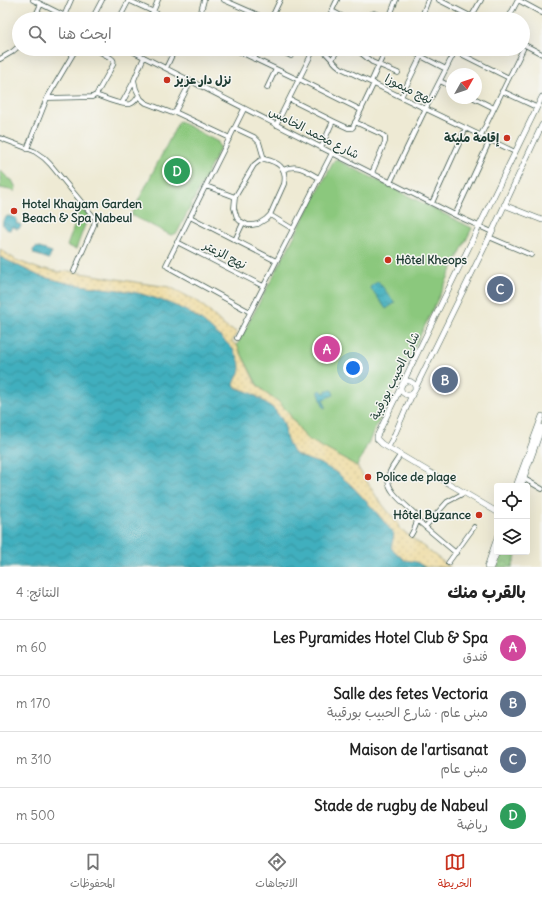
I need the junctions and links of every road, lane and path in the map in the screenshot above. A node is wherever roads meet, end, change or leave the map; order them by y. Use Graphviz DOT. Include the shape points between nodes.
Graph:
graph roads {
  1 [pos="32,0"];
  2 [pos="71,0"];
  3 [pos="102,0"];
  4 [pos="128,0"];
  5 [pos="158,0"];
  6 [pos="204,0"];
  7 [pos="224,0"];
  8 [pos="280,0"];
  9 [pos="337,0"];
  10 [pos="396,0"];
  11 [pos="428,0"];
  12 [pos="439,0"];
  13 [pos="481,0"];
  14 [pos="518,0"];
  15 [pos="41,4"];
  16 [pos="332,11"];
  17 [pos="37,12"];
  18 [pos="56,12"];
  19 [pos="66,12"];
  20 [pos="96,12"];
  21 [pos="122,12"];
  22 [pos="153,12"];
  23 [pos="201,12"];
  24 [pos="251,12"];
  25 [pos="274,12"];
  26 [pos="391,12"];
  27 [pos="424,12"];
  28 [pos="462,12"];
  29 [pos="476,12"];
  30 [pos="512,12"];
  31 [pos="542,13"];
  32 [pos="530,50"];
  33 [pos="12,52"];
  34 [pos="542,54"];
  35 [pos="72,56"];
  36 [pos="107,56"];
  37 [pos="172,56"];
  38 [pos="248,56"];
  39 [pos="255,56"];
  40 [pos="311,56"];
  41 [pos="328,56"];
  42 [pos="334,56"];
  43 [pos="364,56"];
  44 [pos="382,56"];
  45 [pos="421,56"];
  46 [pos="452,56"];
  47 [pos="467,56"];
  48 [pos="519,56"];
  49 [pos="144,57"];
  50 [pos="0,59"];
  51 [pos="254,59"];
  52 [pos="332,60"];
  53 [pos="378,65"];
  54 [pos="166,68"];
  55 [pos="446,68"];
  56 [pos="276,69"];
  57 [pos="398,73"];
  58 [pos="509,78"];
  59 [pos="134,80"];
  60 [pos="299,80"];
  61 [pos="191,81"];
  62 [pos="440,81"];
  63 [pos="372,82"];
  64 [pos="446,84"];
  65 [pos="267,88"];
  66 [pos="502,91"];
  67 [pos="96,95"];
  68 [pos="139,95"];
  69 [pos="401,97"];
  70 [pos="542,97"];
  71 [pos="47,98"];
  72 [pos="289,99"];
  73 [pos="482,102"];
  74 [pos="122,103"];
  75 [pos="536,107"];
  76 [pos="426,108"];
  77 [pos="494,108"];
  78 [pos="244,109"];
  79 [pos="361,110"];
  80 [pos="175,112"];
  81 [pos="333,121"];
  82 [pos="356,122"];
  83 [pos="276,125"];
  84 [pos="542,125"];
  85 [pos="235,128"];
  86 [pos="466,128"];
  87 [pos="480,136"];
  88 [pos="0,138"];
  89 [pos="230,138"];
  90 [pos="490,140"];
  91 [pos="322,148"];
  92 [pos="27,149"];
  93 [pos="514,152"];
  94 [pos="332,153"];
  95 [pos="264,159"];
  96 [pos="283,170"];
  97 [pos="372,173"];
  98 [pos="319,178"];
  99 [pos="390,183"];
  100 [pos="206,186"];
  101 [pos="235,197"];
  102 [pos="432,203"];
  103 [pos="504,205"];
  104 [pos="270,214"];
  105 [pos="455,215"];
  106 [pos="190,217"];
  107 [pos="542,220"];
  108 [pos="243,223"];
  109 [pos="479,226"];
  110 [pos="293,229"];
  111 [pos="492,232"];
  112 [pos="489,237"];
  113 [pos="235,240"];
  114 [pos="178,242"];
  115 [pos="531,255"];
  116 [pos="276,261"];
  117 [pos="74,271"];
  118 [pos="263,286"];
  119 [pos="250,312"];
  120 [pos="237,338"];
  121 [pos="402,385"];
  122 [pos="414,391"];
  123 [pos="542,418"];
  124 [pos="542,427"];
  125 [pos="388,447"];
  126 [pos="400,455"];
  127 [pos="522,477"];
  128 [pos="518,483"];
  129 [pos="521,483"];
  130 [pos="542,489"];
  131 [pos="464,492"];
  132 [pos="494,510"];
  133 [pos="417,520"];
  134 [pos="425,527"];
  135 [pos="474,527"];
  136 [pos="411,535"];
  137 [pos="494,547"];
  138 [pos="456,553"];
  139 [pos="496,555"];
  140 [pos="448,563"];
  141 [pos="487,567"];
  142 [pos="491,567"];
  1 -- 15 [label="street"];
  2 -- 19 [label="street"];
  3 -- 20 [label="street"];
  4 -- 21 [label="street"];
  4 -- 22 [label="street"];
  5 -- 22 [label="street"];
  6 -- 23 [label="street"];
  7 -- 24 [label="street"];
  8 -- 25 [label="street"];
  9 -- 16 [label="street"];
  10 -- 26 [label="street"];
  11 -- 27 [label="street"];
  12 -- 28 [label="street"];
  13 -- 29 [label="street"];
  14 -- 30 [label="street"];
  14 -- 31 [label="street"];
  15 -- 17 [label="street"];
  15 -- 18 [label="street"];
  32 -- 34 [label="street"];
  33 -- 50 [label="street"];
  35 -- 71 [label="street"];
  36 -- 67 [label="street" via="113,59 114,65"];
  37 -- 54 [label="street"];
  38 -- 51 [label="street"];
  39 -- 51 [label="street"];
  40 -- 60 [label="street"];
  41 -- 52 [label="street, نهج ميموزا"];
  42 -- 52 [label="street"];
  43 -- 53 [label="street"];
  44 -- 53 [label="street"];
  45 -- 55 [label="street"];
  45 -- 69 [label="street"];
  46 -- 55 [label="street"];
  47 -- 58 [label="street"];
  48 -- 58 [label="street"];
  49 -- 54 [label="street, شارع محمد الخامس"];
  49 -- 59 [label="street"];
  51 -- 56 [label="street"];
  52 -- 63 [label="street, نهج ميموزا" via="341,68"];
  53 -- 57 [label="street"];
  53 -- 63 [label="street"];
  54 -- 61 [label="street, شارع محمد الخامس"];
  55 -- 62 [label="street"];
  56 -- 60 [label="street"];
  56 -- 65 [label="street"];
  58 -- 66 [label="street"];
  59 -- 68 [label="street"];
  59 -- 74 [label="street"];
  60 -- 72 [label="street"];
  60 -- 79 [label="street"];
  61 -- 78 [label="street, شارع محمد الخامس"];
  61 -- 80 [label="street"];
  62 -- 64 [label="street"];
  62 -- 76 [label="street"];
  63 -- 69 [label="street, نهج ميموزا"];
  63 -- 79 [label="street"];
  66 -- 75 [label="street"];
  66 -- 77 [label="street"];
  67 -- 71 [label="street"];
  67 -- 74 [label="street"];
  68 -- 74 [label="street" via="135,102"];
  68 -- 80 [label="street" via="146,103"];
  69 -- 76 [label="street, نهج ميموزا"];
  70 -- 75 [label="street, شارع الحبيب بورقيبة"];
  71 -- 92 [label="street"];
  72 -- 81 [label="street"];
  72 -- 83 [label="street"];
  73 -- 77 [label="street"];
  75 -- 93 [label="street, شارع الحبيب بورقيبة"];
  76 -- 86 [label="street, نهج ميموزا"];
  76 -- 99 [label="street"];
  77 -- 87 [label="street"];
  78 -- 83 [label="street, شارع محمد الخامس"];
  78 -- 85 [label="street"];
  79 -- 82 [label="street"];
  80 -- 89 [label="street"];
  81 -- 82 [label="street" via="351,128"];
  81 -- 91 [label="street"];
  82 -- 97 [label="street" via="385,137"];
  83 -- 91 [label="street, شارع محمد الخامس"];
  84 -- 103 [label="street, شارع الحبيب بورقيبة"];
  85 -- 89 [label="street"];
  85 -- 95 [label="street" via="259,142"];
  86 -- 87 [label="street, نهج ميموزا"];
  86 -- 102 [label="street"];
  87 -- 90 [label="street, نهج ميموزا"];
  88 -- 92 [label="street"];
  89 -- 100 [label="street"];
  90 -- 93 [label="street, نهج ميموزا"];
  90 -- 105 [label="street"];
  91 -- 94 [label="street, شارع محمد الخامس"];
  92 -- 117 [label="street" via="39,154 50,164 94,218 94,225"];
  93 -- 109 [label="street, شارع الحبيب بورقيبة"];
  94 -- 97 [label="street, شارع محمد الخامس"];
  94 -- 98 [label="street"];
  95 -- 96 [label="street" via="274,161"];
  95 -- 101 [label="street" via="254,165"];
  96 -- 98 [label="street" via="301,167"];
  96 -- 104 [label="street" via="284,184"];
  97 -- 99 [label="street, شارع محمد الخامس"];
  98 -- 110 [label="street"];
  99 -- 102 [label="street, شارع محمد الخامس"];
  100 -- 101 [label="street"];
  100 -- 106 [label="street"];
  101 -- 108 [label="street" via="237,218"];
  102 -- 105 [label="street, شارع محمد الخامس"];
  103 -- 107 [label="street"];
  103 -- 111 [label="street, شارع الحبيب بورقيبة"];
  104 -- 108 [label="street" via="258,224"];
  104 -- 110 [label="street"];
  105 -- 109 [label="street, شارع محمد الخامس"];
  106 -- 113 [label="street"];
  106 -- 114 [label="street"];
  108 -- 113 [label="street"];
  109 -- 111 [label="street, شارع محمد الخامس"];
  109 -- 121 [label="street, شارع الحبيب بورقيبة"];
  110 -- 116 [label="street"];
  111 -- 112 [label="street, شارع الحبيب بورقيبة"];
  112 -- 115 [label="street"];
  112 -- 122 [label="street, شارع الحبيب بورقيبة"];
  113 -- 116 [label="street"];
  114 -- 118 [label="street, نهج الزعتر"];
  114 -- 119 [label="street" via="166,266"];
  116 -- 118 [label="street"];
  118 -- 119 [label="street"];
  119 -- 120 [label="street"];
  121 -- 122 [label="street" via="410,382 414,386"];
  121 -- 122 [label="street" via="405,394"];
  121 -- 125 [label="street, شارع الحبيب بورقيبة" via="377,436 379,442"];
  122 -- 125 [label="street, شارع الحبيب بورقيبة"];
  123 -- 127 [label="street"];
  124 -- 127 [label="street"];
  125 -- 126 [label="street"];
  126 -- 131 [label="street"];
  126 -- 133 [label="street" via="389,472 389,486 416,515"];
  127 -- 128 [label="street"];
  127 -- 129 [label="street"];
  127 -- 130 [label="street"];
  131 -- 132 [label="street"];
  131 -- 134 [label="street" via="447,502"];
  133 -- 134 [label="street"];
  133 -- 136 [label="street"];
  134 -- 138 [label="street"];
  135 -- 138 [label="street"];
  137 -- 141 [label="street"];
  138 -- 140 [label="street"];
  139 -- 142 [label="street"];
}
